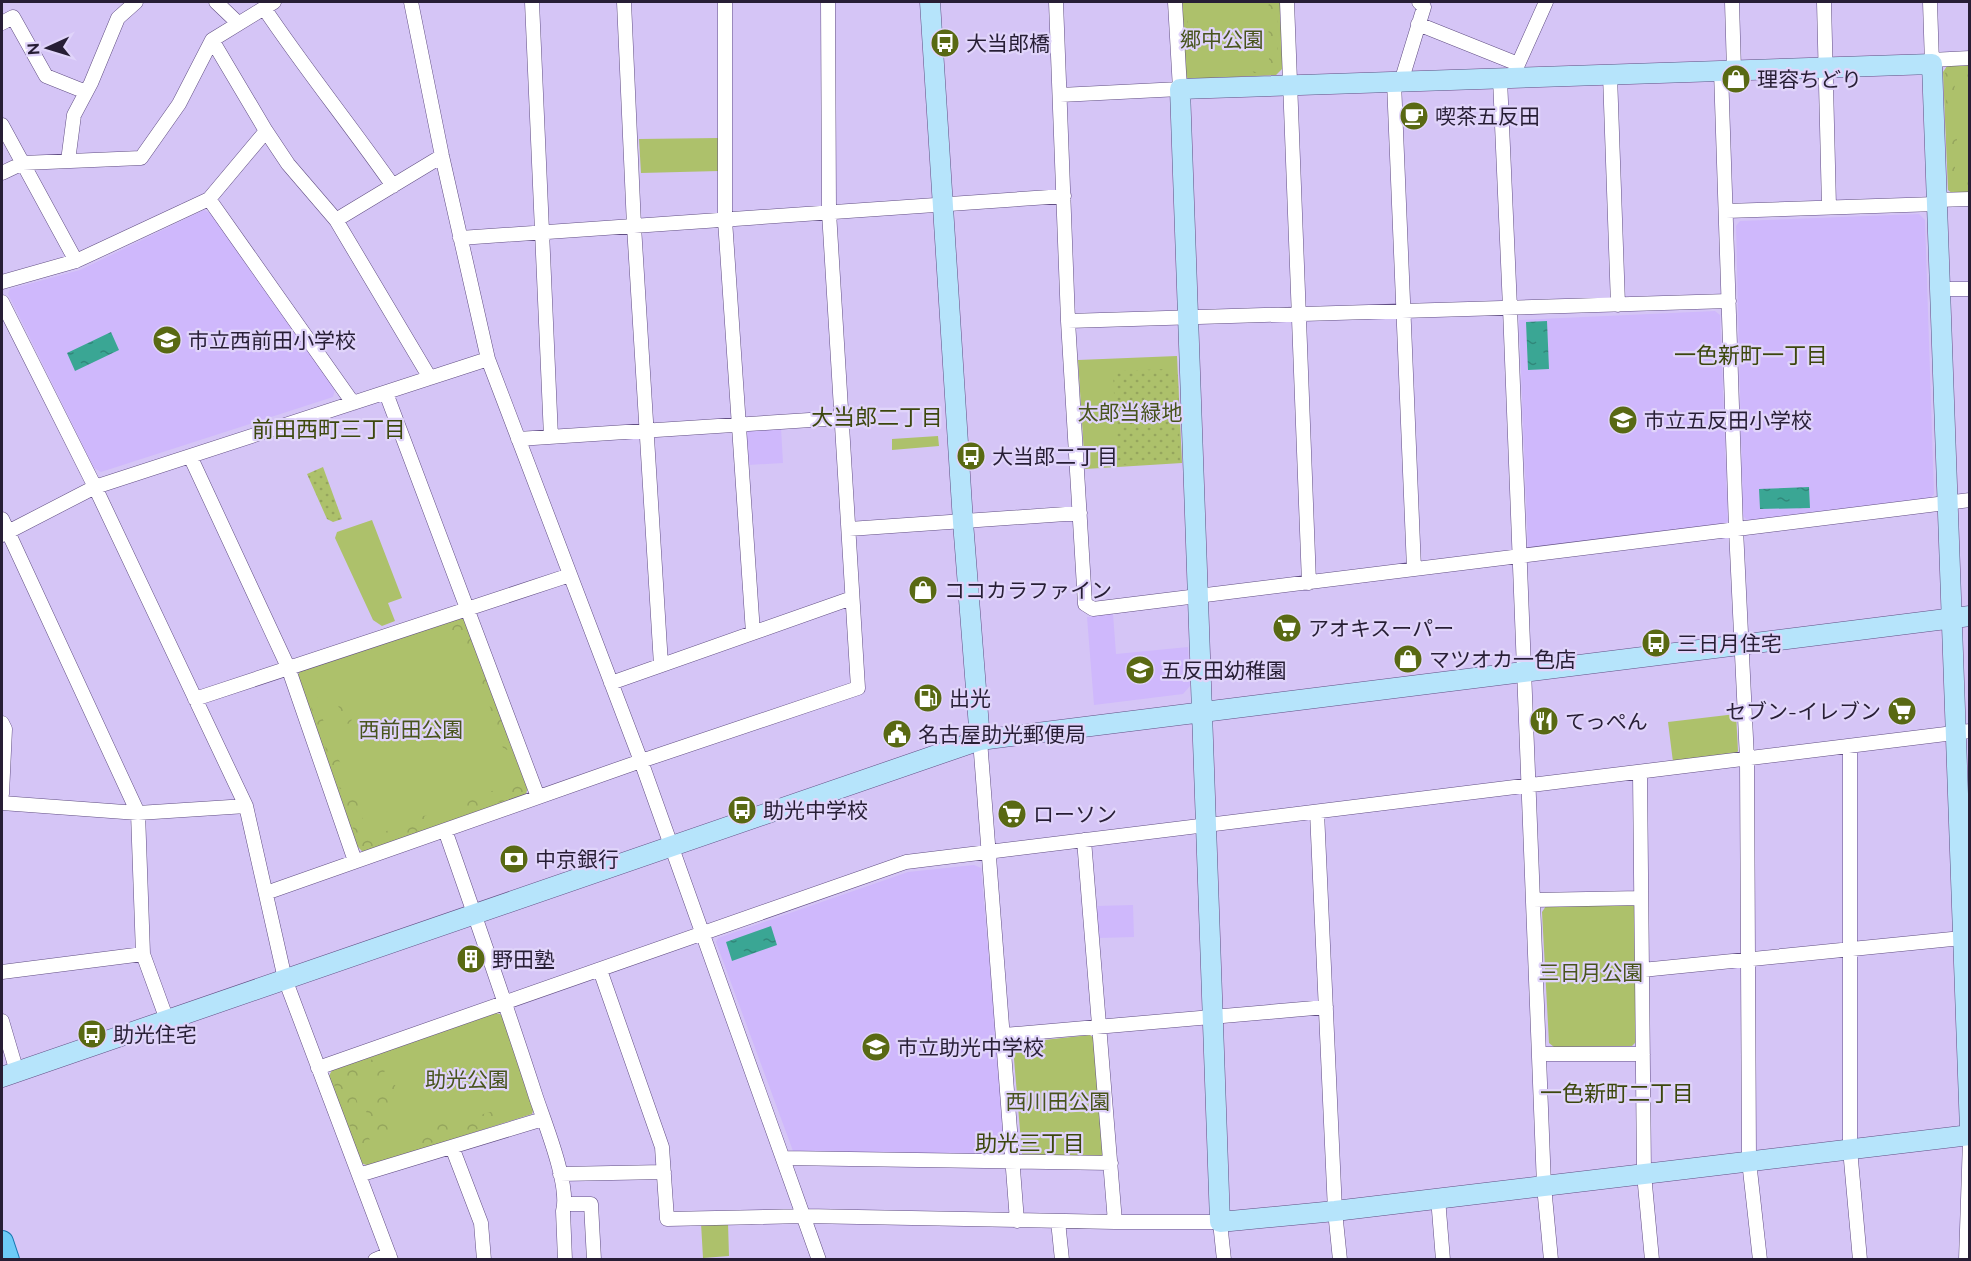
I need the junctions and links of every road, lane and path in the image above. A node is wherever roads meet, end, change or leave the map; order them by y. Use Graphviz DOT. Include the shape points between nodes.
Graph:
graph roads {
  1 [pos="136,2"];
  2 [pos="216,2"];
  3 [pos="411,2"];
  4 [pos="532,2"];
  5 [pos="624,2"];
  6 [pos="725,2"];
  7 [pos="828,2"];
  8 [pos="930,2"];
  9 [pos="1056,2"];
  10 [pos="1175,2"];
  11 [pos="1287,2"];
  12 [pos="1419,2"];
  13 [pos="1546,2"];
  14 [pos="1732,2"];
  15 [pos="1824,2"];
  16 [pos="1930,2"];
  17 [pos="269,5"];
  18 [pos="238,22"];
  19 [pos="2,23"];
  20 [pos="1418,24"];
  21 [pos="212,40"];
  22 [pos="1970,58"];
  23 [pos="1932,62"];
  24 [pos="1826,68"];
  25 [pos="1727,71"];
  26 [pos="1510,73"];
  27 [pos="1610,75"];
  28 [pos="1397,82"];
  29 [pos="1291,86"];
  30 [pos="1180,89"];
  31 [pos="86,92"];
  32 [pos="1060,94"];
  33 [pos="2,125"];
  34 [pos="266,131"];
  35 [pos="442,156"];
  36 [pos="68,161"];
  37 [pos="23,163"];
  38 [pos="2,173"];
  39 [pos="393,186"];
  40 [pos="1064,196"];
  41 [pos="209,199"];
  42 [pos="1970,199"];
  43 [pos="1936,202"];
  44 [pos="943,204"];
  45 [pos="1829,207"];
  46 [pos="1726,211"];
  47 [pos="829,212"];
  48 [pos="336,220"];
  49 [pos="725,220"];
  50 [pos="634,226"];
  51 [pos="542,232"];
  52 [pos="460,238"];
  53 [pos="76,261"];
  54 [pos="2,282"];
  55 [pos="1970,289"];
  56 [pos="1940,290"];
  57 [pos="1729,301"];
  58 [pos="2,302"];
  59 [pos="1618,304"];
  60 [pos="1510,308"];
  61 [pos="1404,311"];
  62 [pos="1298,314"];
  63 [pos="1188,317"];
  64 [pos="1068,321"];
  65 [pos="488,359"];
  66 [pos="430,378"];
  67 [pos="386,393"];
  68 [pos="353,403"];
  69 [pos="841,418"];
  70 [pos="739,425"];
  71 [pos="647,431"];
  72 [pos="551,437"];
  73 [pos="518,439"];
  74 [pos="190,456"];
  75 [pos="95,487"];
  76 [pos="1970,500"];
  77 [pos="1947,503"];
  78 [pos="1080,513"];
  79 [pos="963,522"];
  80 [pos="4,528"];
  81 [pos="849,529"];
  82 [pos="1736,529"];
  83 [pos="1520,556"];
  84 [pos="1414,569"];
  85 [pos="570,575"];
  86 [pos="1310,583"];
  87 [pos="1198,597"];
  88 [pos="852,598"];
  89 [pos="467,608"];
  90 [pos="1960,617"];
  91 [pos="753,633"];
  92 [pos="1740,645"];
  93 [pos="661,665"];
  94 [pos="288,667"];
  95 [pos="1525,672"];
  96 [pos="611,683"];
  97 [pos="195,699"];
  98 [pos="1202,712"];
  99 [pos="2,723"];
  100 [pos="1962,732"];
  101 [pos="981,740"];
  102 [pos="1850,746"];
  103 [pos="1747,759"];
  104 [pos="641,761"];
  105 [pos="1640,772"];
  106 [pos="1529,787"];
  107 [pos="2,794"];
  108 [pos="538,797"];
  109 [pos="2,803"];
  110 [pos="246,806"];
  111 [pos="138,813"];
  112 [pos="1317,813"];
  113 [pos="1205,825"];
  114 [pos="445,830"];
  115 [pos="1084,840"];
  116 [pos="670,846"];
  117 [pos="989,852"];
  118 [pos="355,861"];
  119 [pos="266,893"];
  120 [pos="1641,898"];
  121 [pos="1533,900"];
  122 [pos="474,914"];
  123 [pos="702,934"];
  124 [pos="1962,938"];
  125 [pos="1850,949"];
  126 [pos="143,954"];
  127 [pos="1748,959"];
  128 [pos="600,970"];
  129 [pos="1642,970"];
  130 [pos="2,972"];
  131 [pos="285,979"];
  132 [pos="505,1003"];
  133 [pos="1326,1007"];
  134 [pos="1213,1016"];
  135 [pos="167,1020"];
  136 [pos="2,1022"];
  137 [pos="1099,1025"];
  138 [pos="1004,1035"];
  139 [pos="1539,1054"];
  140 [pos="1643,1054"];
  141 [pos="318,1068"];
  142 [pos="9,1074"];
  143 [pos="543,1119"];
  144 [pos="1970,1133"];
  145 [pos="1970,1140"];
  146 [pos="453,1147"];
  147 [pos="1850,1149"];
  148 [pos="783,1158"];
  149 [pos="1749,1161"];
  150 [pos="1013,1162"];
  151 [pos="1110,1163"];
  152 [pos="664,1173"];
  153 [pos="560,1174"];
  154 [pos="1644,1174"];
  155 [pos="359,1175"];
  156 [pos="1544,1186"];
  157 [pos="1438,1198"];
  158 [pos="565,1204"];
  159 [pos="1335,1210"];
  160 [pos="805,1216"];
  161 [pos="1017,1221"];
  162 [pos="1058,1221"];
  163 [pos="1115,1222"];
  164 [pos="1220,1222"];
  165 [pos="2,1242"];
  166 [pos="390,1257"];
  167 [pos="8,1260"];
  168 [pos="375,1260"];
  169 [pos="484,1260"];
  170 [pos="565,1260"];
  171 [pos="594,1260"];
  172 [pos="819,1260"];
  173 [pos="1062,1260"];
  174 [pos="1224,1260"];
  175 [pos="1340,1260"];
  176 [pos="1443,1260"];
  177 [pos="1551,1260"];
  178 [pos="1652,1260"];
  179 [pos="1760,1260"];
  180 [pos="1860,1260"];
  181 [pos="1966,1260"];
  1 -- 31 [label="street" via="118,18"];
  2 -- 18 [label="street"];
  3 -- 35 [label="street"];
  4 -- 51 [label="street"];
  5 -- 50 [label="street"];
  6 -- 49 [label="street"];
  7 -- 47 [label="street"];
  8 -- 44 [label="street"];
  9 -- 32 [label="street"];
  10 -- 30 [label="street"];
  11 -- 29 [label="street"];
  12 -- 20 [label="street" via="1424,7"];
  13 -- 26 [label="street"];
  14 -- 25 [label="street"];
  15 -- 24 [label="street"];
  16 -- 23 [label="street"];
  17 -- 18 [label="street"];
  17 -- 39 [label="street" via="301,62"];
  18 -- 21 [label="street"];
  19 -- 31 [label="street" via="13,17 46,76"];
  20 -- 26 [label="street"];
  20 -- 28 [label="street"];
  21 -- 34 [label="street"];
  21 -- 36 [label="street" via="179,104 141,158"];
  22 -- 23 [label="street"];
  23 -- 24 [label="street"];
  23 -- 43 [label="street"];
  24 -- 25 [label="street"];
  24 -- 45 [label="street"];
  25 -- 27 [label="street"];
  25 -- 46 [label="street"];
  26 -- 27 [label="street"];
  26 -- 28 [label="street"];
  26 -- 60 [label="street"];
  27 -- 59 [label="street"];
  28 -- 29 [label="street"];
  28 -- 61 [label="street"];
  29 -- 30 [label="street"];
  29 -- 62 [label="street"];
  30 -- 32 [label="street"];
  30 -- 63 [label="street"];
  31 -- 36 [label="street" via="74,115"];
  32 -- 40 [label="street"];
  33 -- 37 [label="street"];
  34 -- 41 [label="street"];
  34 -- 48 [label="street" via="288,164"];
  35 -- 39 [label="street"];
  35 -- 52 [label="street"];
  36 -- 37 [label="street"];
  37 -- 38 [label="street"];
  37 -- 53 [label="street"];
  39 -- 48 [label="street"];
  40 -- 44 [label="street"];
  40 -- 64 [label="street"];
  41 -- 53 [label="street"];
  41 -- 68 [label="street"];
  42 -- 43 [label="street"];
  43 -- 45 [label="street"];
  43 -- 56 [label="street"];
  44 -- 47 [label="street"];
  44 -- 79 [label="street"];
  45 -- 46 [label="street"];
  46 -- 57 [label="street"];
  47 -- 49 [label="street"];
  47 -- 69 [label="street"];
  48 -- 66 [label="street"];
  49 -- 50 [label="street"];
  49 -- 70 [label="street"];
  50 -- 51 [label="street"];
  50 -- 71 [label="street"];
  51 -- 52 [label="street"];
  51 -- 72 [label="street"];
  52 -- 65 [label="street"];
  53 -- 54 [label="street"];
  55 -- 56 [label="street"];
  56 -- 77 [label="street"];
  57 -- 59 [label="street"];
  57 -- 82 [label="street"];
  58 -- 75 [label="street"];
  59 -- 60 [label="street"];
  60 -- 61 [label="street"];
  60 -- 83 [label="street"];
  61 -- 62 [label="street"];
  61 -- 84 [label="street"];
  62 -- 63 [label="street"];
  62 -- 86 [label="street"];
  63 -- 64 [label="street"];
  63 -- 87 [label="street"];
  64 -- 78 [label="street"];
  65 -- 66 [label="street"];
  65 -- 73 [label="street"];
  66 -- 67 [label="street"];
  67 -- 68 [label="street"];
  67 -- 89 [label="street"];
  68 -- 74 [label="street"];
  69 -- 70 [label="street"];
  69 -- 81 [label="street"];
  70 -- 71 [label="street"];
  70 -- 91 [label="street"];
  71 -- 72 [label="street"];
  71 -- 93 [label="street"];
  72 -- 73 [label="street"];
  73 -- 85 [label="street"];
  74 -- 75 [label="street"];
  74 -- 94 [label="street"];
  75 -- 80 [label="street"];
  75 -- 97 [label="street"];
  76 -- 77 [label="street"];
  77 -- 82 [label="street"];
  77 -- 90 [label="street"];
  78 -- 79 [label="street"];
  78 -- 87 [label="street" via="1085,604 1093,609"];
  79 -- 81 [label="street"];
  79 -- 101 [label="street"];
  80 -- 111 [label="street"];
  81 -- 88 [label="street"];
  82 -- 83 [label="street"];
  82 -- 92 [label="street"];
  83 -- 84 [label="street"];
  83 -- 95 [label="street"];
  84 -- 86 [label="street"];
  85 -- 89 [label="street"];
  85 -- 96 [label="street"];
  86 -- 87 [label="street"];
  87 -- 98 [label="street"];
  88 -- 91 [label="street"];
  88 -- 104 [label="street" via="858,688"];
  89 -- 94 [label="street"];
  89 -- 108 [label="street"];
  90 -- 92 [label="street"];
  90 -- 100 [label="street"];
  91 -- 93 [label="street"];
  92 -- 95 [label="street"];
  92 -- 103 [label="street"];
  93 -- 96 [label="street"];
  94 -- 97 [label="street"];
  94 -- 118 [label="street"];
  95 -- 98 [label="street"];
  95 -- 106 [label="street"];
  96 -- 104 [label="street"];
  97 -- 110 [label="street"];
  98 -- 101 [label="street"];
  98 -- 113 [label="street"];
  99 -- 107 [label="street"];
  100 -- 102 [label="street"];
  100 -- 124 [label="street"];
  101 -- 116 [label="street"];
  101 -- 117 [label="street"];
  102 -- 103 [label="street"];
  102 -- 125 [label="street"];
  103 -- 105 [label="street"];
  103 -- 127 [label="street"];
  104 -- 108 [label="street"];
  104 -- 116 [label="street"];
  105 -- 106 [label="street"];
  105 -- 120 [label="street"];
  106 -- 112 [label="street"];
  106 -- 121 [label="street"];
  108 -- 114 [label="street"];
  109 -- 111 [label="street"];
  110 -- 111 [label="street"];
  110 -- 119 [label="street"];
  111 -- 126 [label="street"];
  112 -- 113 [label="street"];
  112 -- 133 [label="street"];
  113 -- 115 [label="street"];
  113 -- 134 [label="street"];
  114 -- 118 [label="street"];
  114 -- 122 [label="street"];
  115 -- 117 [label="street"];
  115 -- 137 [label="street"];
  116 -- 122 [label="street"];
  116 -- 123 [label="street"];
  117 -- 123 [label="street" via="906,862"];
  117 -- 138 [label="street"];
  118 -- 119 [label="street"];
  119 -- 131 [label="street"];
  120 -- 121 [label="street"];
  120 -- 129 [label="street"];
  121 -- 139 [label="street"];
  122 -- 131 [label="street"];
  122 -- 132 [label="street"];
  123 -- 128 [label="street"];
  123 -- 148 [label="street"];
  124 -- 125 [label="street"];
  124 -- 144 [label="street"];
  125 -- 127 [label="street"];
  125 -- 147 [label="street"];
  126 -- 130 [label="street"];
  126 -- 135 [label="street"];
  127 -- 129 [label="street"];
  127 -- 149 [label="street"];
  128 -- 132 [label="street"];
  128 -- 152 [label="street" via="662,1147"];
  129 -- 140 [label="street"];
  131 -- 135 [label="street"];
  131 -- 141 [label="street"];
  132 -- 141 [label="street"];
  132 -- 143 [label="street"];
  133 -- 134 [label="street"];
  133 -- 159 [label="street"];
  134 -- 137 [label="street"];
  134 -- 164 [label="street"];
  135 -- 142 [label="street"];
  136 -- 142 [label="street"];
  137 -- 138 [label="street"];
  137 -- 151 [label="street"];
  138 -- 150 [label="street"];
  139 -- 140 [label="street"];
  139 -- 156 [label="street"];
  140 -- 154 [label="street"];
  141 -- 155 [label="street"];
  143 -- 146 [label="street"];
  143 -- 153 [label="street"];
  144 -- 147 [label="street"];
  145 -- 181 [label="street"];
  146 -- 155 [label="street"];
  146 -- 169 [label="street" via="481,1223"];
  147 -- 149 [label="street"];
  147 -- 180 [label="street"];
  148 -- 150 [label="street"];
  148 -- 160 [label="street"];
  149 -- 154 [label="street"];
  149 -- 179 [label="street"];
  150 -- 151 [label="street"];
  150 -- 161 [label="street"];
  151 -- 163 [label="street"];
  152 -- 153 [label="street"];
  152 -- 160 [label="street" via="667,1219"];
  153 -- 158 [label="street"];
  154 -- 156 [label="street"];
  154 -- 178 [label="street"];
  155 -- 166 [label="street"];
  156 -- 157 [label="street"];
  156 -- 177 [label="street"];
  157 -- 159 [label="street"];
  157 -- 176 [label="street"];
  158 -- 170 [label="street"];
  158 -- 171 [label="street" via="591,1204"];
  159 -- 164 [label="street"];
  159 -- 175 [label="street"];
  160 -- 161 [label="street"];
  160 -- 172 [label="street"];
  161 -- 162 [label="street"];
  162 -- 163 [label="street"];
  162 -- 173 [label="street"];
  163 -- 164 [label="street"];
  164 -- 174 [label="street"];
  165 -- 167 [label="main road"];
  166 -- 168 [label="street"];
}
